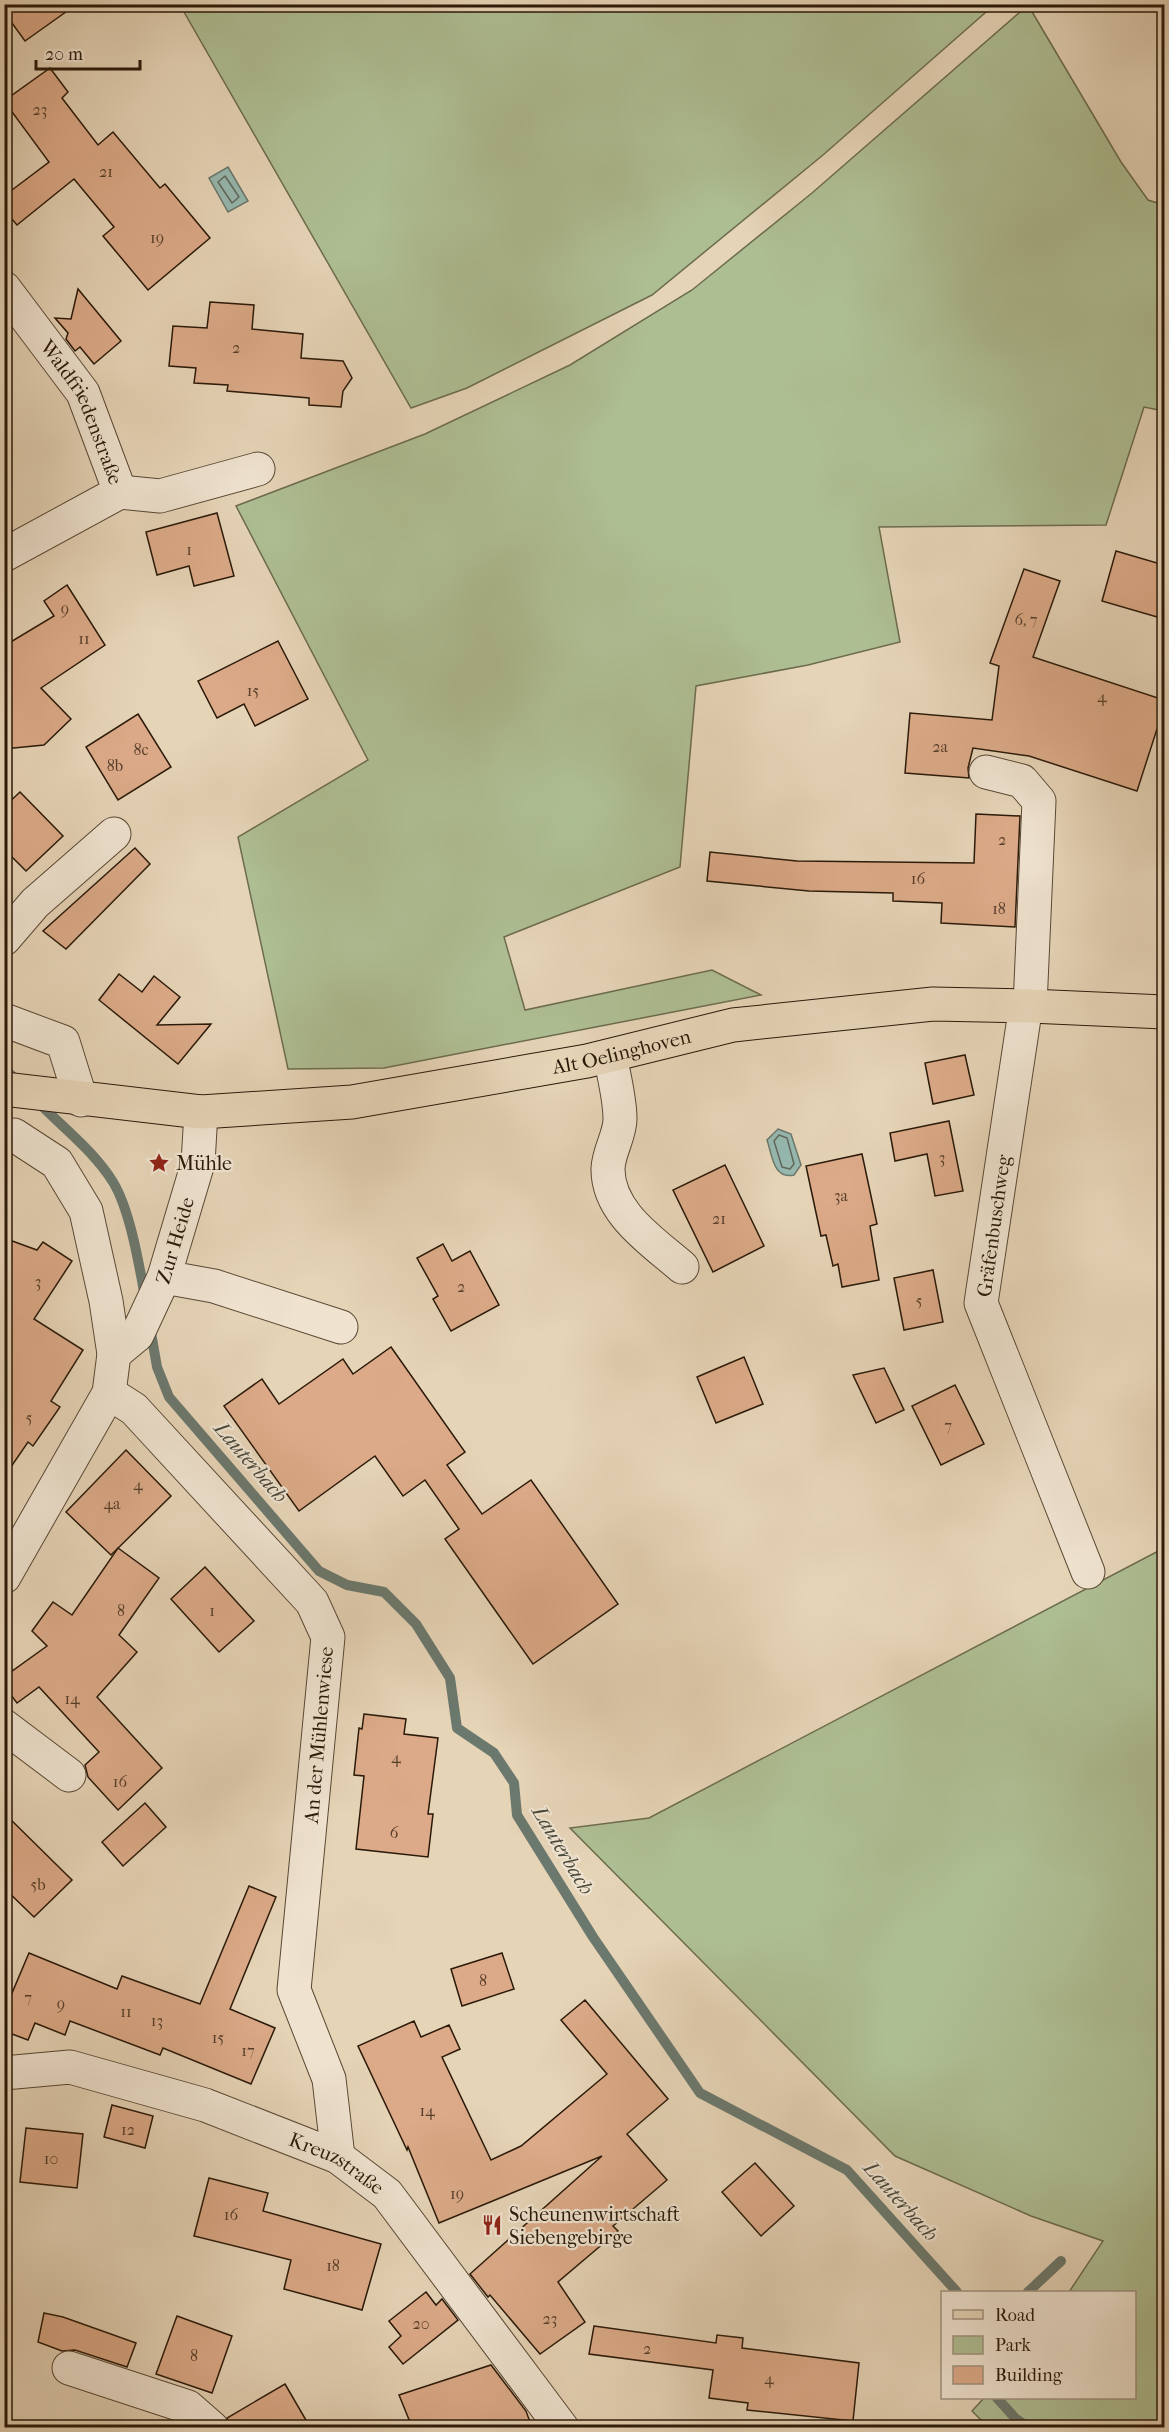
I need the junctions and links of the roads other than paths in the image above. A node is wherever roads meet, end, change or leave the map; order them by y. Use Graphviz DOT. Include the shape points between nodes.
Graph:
graph roads {
  1 [pos="4,288"];
  2 [pos="258,469"];
  3 [pos="120,492"];
  4 [pos="4,555"];
  5 [pos="986,772"];
  6 [pos="114,834"];
  7 [pos="4,939"];
  8 [pos="1028,1006"];
  9 [pos="1164,1012"];
  10 [pos="4,1020"];
  11 [pos="610,1056"];
  12 [pos="4,1089"];
  13 [pos="81,1100"];
  14 [pos="201,1112"];
  15 [pos="14,1135"];
  16 [pos="682,1267"];
  17 [pos="164,1276"];
  18 [pos="341,1327"];
  19 [pos="125,1345"];
  20 [pos="109,1393"];
  21 [pos="1088,1572"];
  22 [pos="4,1576"];
  23 [pos="4,1726"];
  24 [pos="69,1775"];
  25 [pos="4,2073"];
  26 [pos="338,2157"];
  27 [pos="69,2368"];
  28 [pos="212,2427"];
  29 [pos="562,2427"];
  1 -- 3 [label="street, Waldfriedenstraße" via="83,393"];
  2 -- 3 [label="street" via="160,496"];
  3 -- 4 [label="street, Waldfriedenstraße"];
  5 -- 8 [label="street, Gräfenbuschweg" via="1022,782 1039,801"];
  6 -- 7 [label="street" via="35,903"];
  8 -- 9 [label="main road, Alt Oelinghoven"];
  8 -- 11 [label="main road, Alt Oelinghoven" via="933,1004 733,1024"];
  8 -- 21 [label="street, Gräfenbuschweg" via="981,1303"];
  10 -- 13 [label="street" via="63,1042"];
  11 -- 14 [label="main road, Alt Oelinghoven" via="379,1099"];
  11 -- 16 [label="street" via="621,1121 610,1150 612,1193 634,1226"];
  12 -- 13 [label="main road, Alt Oelinghoven"];
  13 -- 14 [label="main road, Alt Oelinghoven"];
  14 -- 17 [label="street, Zur Heide" via="198,1163"];
  15 -- 19 [label="street, Zur Heide" via="57,1163 86,1211 106,1301"];
  17 -- 18 [label="street" via="214,1286"];
  17 -- 19 [label="street, Zur Heide"];
  19 -- 20 [label="street, Zur Heide"];
  20 -- 22 [label="street, Zur Heide"];
  20 -- 26 [label="street, An der Mühlenwiese" via="135,1409 312,1602 328,1638 294,1990 329,2079"];
  23 -- 24 [label="street"];
  25 -- 26 [label="street, Kreuzstraße" via="70,2067 205,2105"];
  26 -- 29 [label="street, Kreuzstraße" via="387,2194"];
  27 -- 28 [label="street" via="188,2407"];
}
